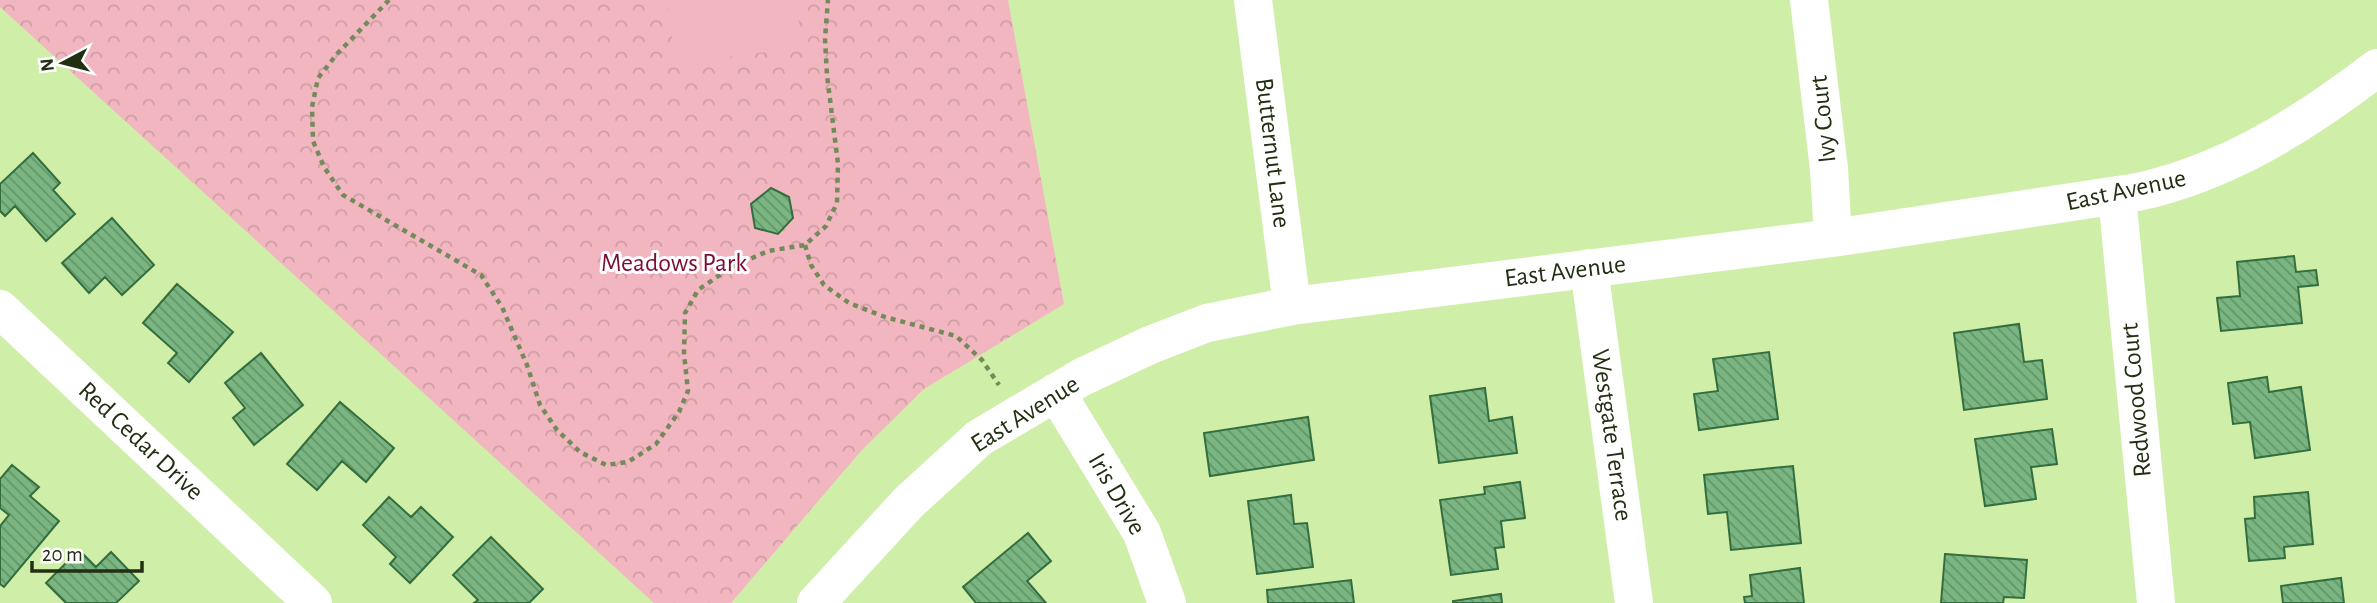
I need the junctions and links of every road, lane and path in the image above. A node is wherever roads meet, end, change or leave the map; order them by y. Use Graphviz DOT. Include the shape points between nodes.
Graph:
graph roads {
  1 [pos="389,0"];
  2 [pos="828,0"];
  3 [pos="1253,0"];
  4 [pos="1809,0"];
  5 [pos="2377,68"];
  6 [pos="2117,196"];
  7 [pos="1833,238"];
  8 [pos="805,245"];
  9 [pos="1589,268"];
  10 [pos="1292,306"];
  11 [pos="0,309"];
  12 [pos="1056,392"];
  13 [pos="1019,414"];
  14 [pos="313,603"];
  15 [pos="816,603"];
  16 [pos="1167,603"];
  17 [pos="1634,603"];
  18 [pos="2155,603"];
  1 -- 8 [label="path" via="318,78 312,107 318,154 343,195 481,275 502,307 540,405 580,452 606,465 628,463 656,444 688,391 685,313 698,289 768,251"];
  2 -- 8 [label="path" via="825,39 838,164 837,202 826,226"];
  3 -- 10 [label="street, Butternut Lane"];
  4 -- 7 [label="street, Ivy Court"];
  5 -- 6 [label="street, East Avenue" via="2261,147 2168,186"];
  6 -- 7 [label="street, East Avenue"];
  6 -- 18 [label="street, Redwood Court"];
  7 -- 9 [label="street, East Avenue"];
  8 -- 13 [label="path" via="824,285 849,303 956,336 982,360"];
  9 -- 10 [label="street, East Avenue"];
  9 -- 17 [label="street, Westgate Terrace"];
  10 -- 12 [label="street, East Avenue" via="1182,332"];
  11 -- 14 [label="street, Red Cedar Drive"];
  12 -- 13 [label="street, East Avenue"];
  12 -- 16 [label="street, Iris Drive" via="1142,533"];
  13 -- 15 [label="street, East Avenue" via="979,439 909,502"];
}
